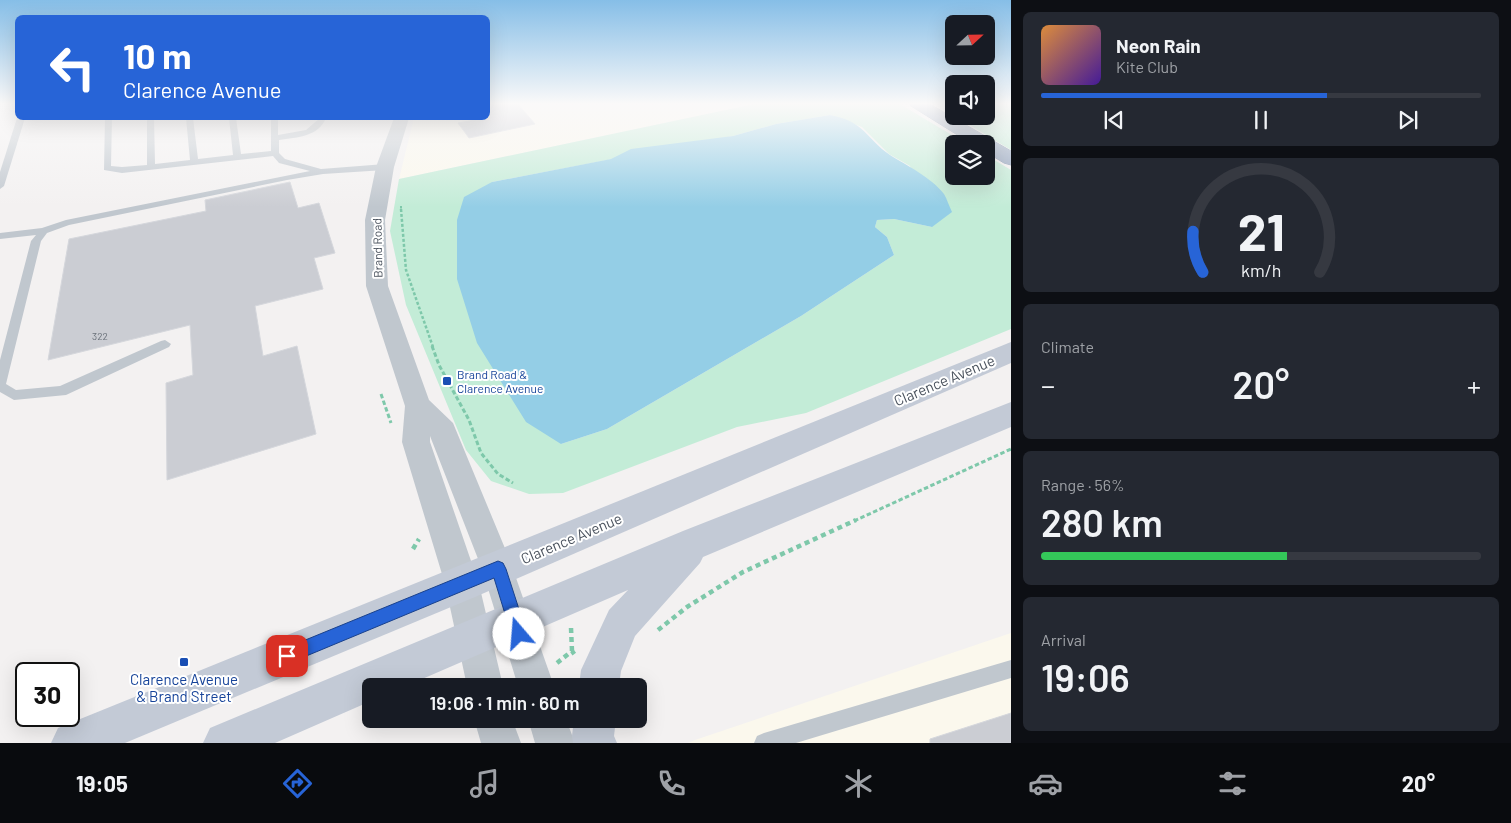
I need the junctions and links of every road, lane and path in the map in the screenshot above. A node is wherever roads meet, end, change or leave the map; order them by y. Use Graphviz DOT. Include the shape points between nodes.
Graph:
graph roads {
  1 [pos="14,138"];
  2 [pos="108,138"];
  3 [pos="150,138"];
  4 [pos="191,138"];
  5 [pos="235,138"];
  6 [pos="275,138"];
  7 [pos="395,138"];
  8 [pos="995,149"];
  9 [pos="275,153"];
  10 [pos="237,157"];
  11 [pos="1011,159"];
  12 [pos="194,162"];
  13 [pos="151,167"];
  14 [pos="385,167"];
  15 [pos="323,171"];
  16 [pos="0,186"];
  17 [pos="400,197"];
  18 [pos="44,231"];
  19 [pos="0,236"];
  20 [pos="165,344"];
  21 [pos="1011,352"];
  22 [pos="0,385"];
  23 [pos="418,406"];
  24 [pos="1011,414"];
  25 [pos="1011,449"];
  26 [pos="513,483"];
  27 [pos="695,543"];
  28 [pos="498,569"];
  29 [pos="462,584"];
  30 [pos="515,620"];
  31 [pos="571,627"];
  32 [pos="653,634"];
  33 [pos="475,636"];
  34 [pos="572,651"];
  35 [pos="1011,670"];
  36 [pos="589,674"];
  37 [pos="544,677"];
  38 [pos="483,678"];
  39 [pos="496,728"];
  40 [pos="550,728"];
  41 [pos="594,728"];
  42 [pos="73,743"];
  43 [pos="225,743"];
  44 [pos="501,743"];
  45 [pos="555,743"];
  46 [pos="595,743"];
  47 [pos="764,743"];
  1 -- 16 [label="lane"];
  2 -- 13 [label="lane" via="108,168"];
  3 -- 13 [label="lane"];
  4 -- 12 [label="lane"];
  5 -- 10 [label="lane"];
  6 -- 9 [label="lane"];
  7 -- 14 [label="street, Brand Road"];
  8 -- 11 [label="highway"];
  9 -- 10 [label="lane"];
  9 -- 15 [label="lane" via="282,161"];
  10 -- 12 [label="lane"];
  12 -- 13 [label="lane"];
  14 -- 15 [label="lane"];
  14 -- 23 [label="street, Brand Road" via="375,220 377,286"];
  15 -- 18 [label="lane" via="66,223"];
  17 -- 26 [label="path" via="406,270 439,365 469,420 481,453 498,474"];
  18 -- 19 [label="lane"];
  18 -- 22 [label="lane" via="36,241"];
  20 -- 22 [label="lane" via="61,391 14,395"];
  21 -- 28 [label="main road, Clarence Avenue"];
  23 -- 28 [label="street, Brand Road" via="443,431"];
  23 -- 29 [label="street, Brand Road" via="416,442"];
  24 -- 27 [label="main road"];
  25 -- 32 [label="path" via="743,572 687,607"];
  27 -- 30 [label="main road"];
  27 -- 36 [label="main road" via="622,623 601,670"];
  28 -- 29 [label="main road, Clarence Avenue"];
  28 -- 30 [label="street, Brand Road"];
  29 -- 33 [label="street, Brand Road"];
  29 -- 42 [label="main road, Clarence Avenue"];
  30 -- 33 [label="main road"];
  30 -- 37 [label="street, Brand Road"];
  31 -- 34 [label="path"];
  33 -- 38 [label="street, Brand Road"];
  33 -- 43 [label="main road"];
  34 -- 36 [label="path"];
  34 -- 37 [label="path"];
  35 -- 47 [label="lane"];
  39 -- 44 [label="street"];
  40 -- 45 [label="street"];
  41 -- 46 [label="main road"];
}
